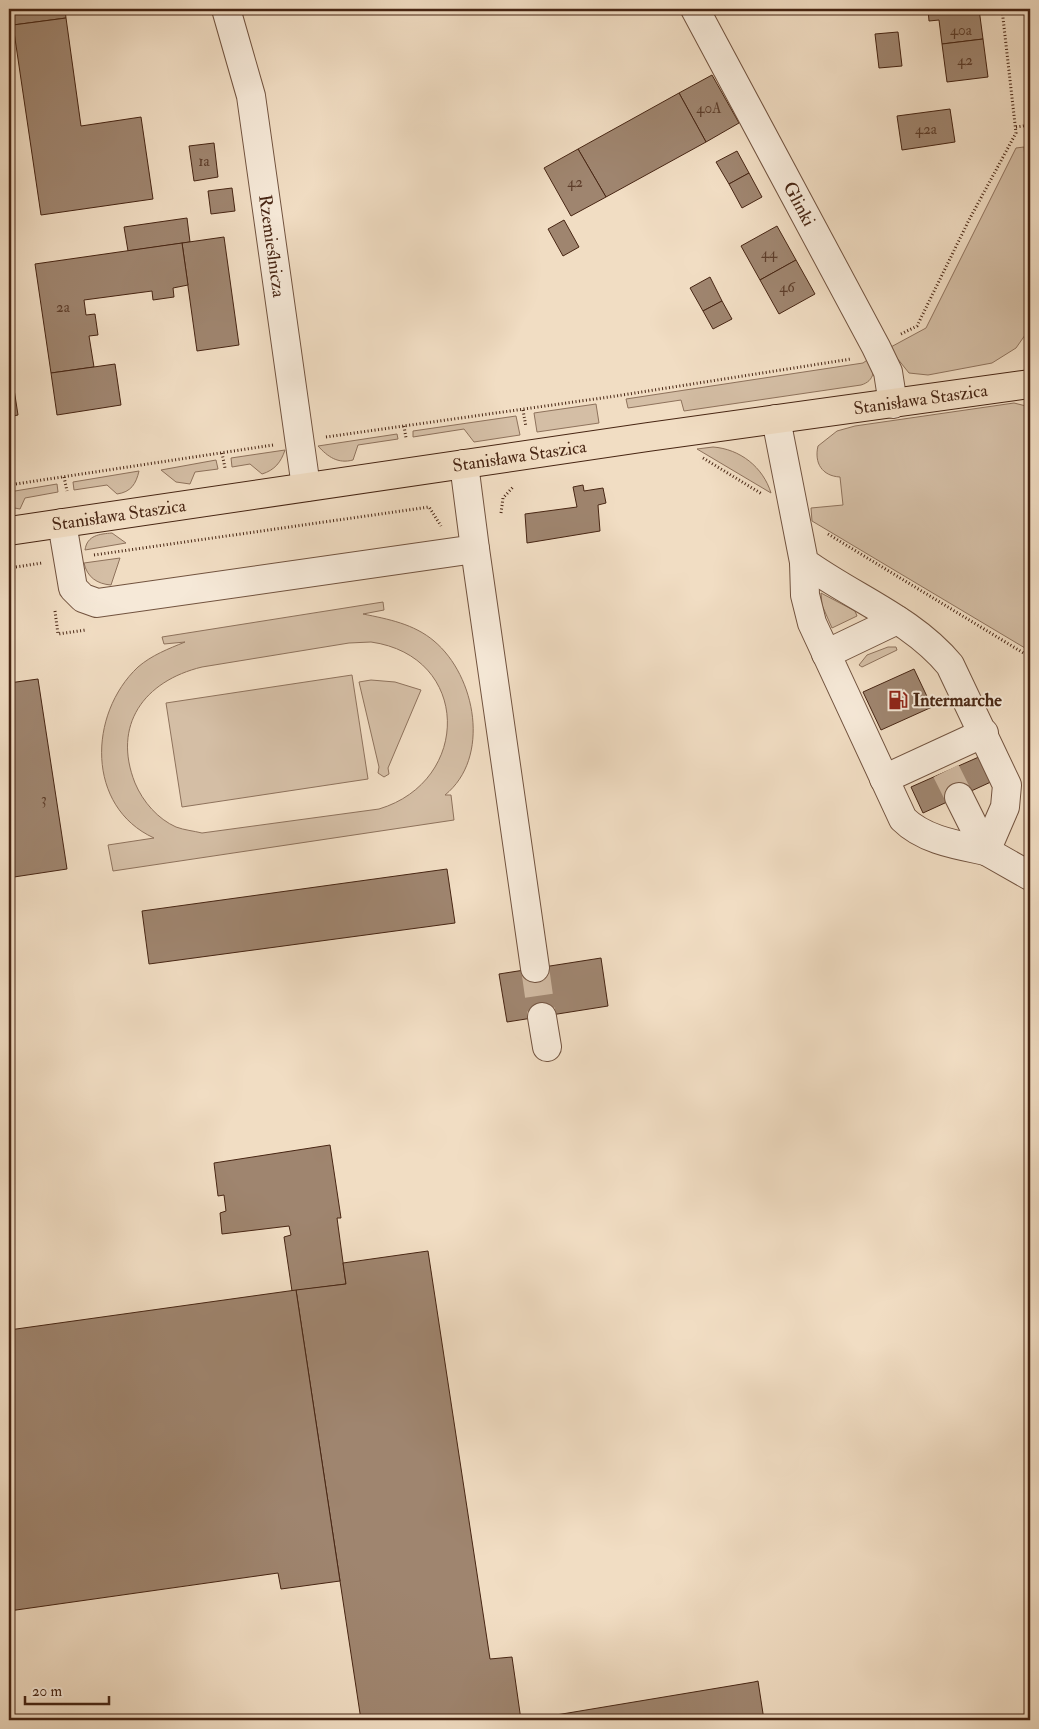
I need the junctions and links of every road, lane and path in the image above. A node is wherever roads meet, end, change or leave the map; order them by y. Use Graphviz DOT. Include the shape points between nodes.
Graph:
graph roads {
  1 [pos="226,9"];
  2 [pos="695,9"];
  3 [pos="1002,9"];
  4 [pos="1030,125"];
  5 [pos="1016,127"];
  6 [pos="876,347"];
  7 [pos="1030,384"];
  8 [pos="893,404"];
  9 [pos="523,410"];
  10 [pos="776,419"];
  11 [pos="404,426"];
  12 [pos="528,435"];
  13 [pos="406,438"];
  14 [pos="299,441"];
  15 [pos="222,453"];
  16 [pos="699,455"];
  17 [pos="464,464"];
  18 [pos="225,468"];
  19 [pos="64,477"];
  20 [pos="521,484"];
  21 [pos="9,485"];
  22 [pos="306,487"];
  23 [pos="67,491"];
  24 [pos="771,499"];
  25 [pos="501,519"];
  26 [pos="62,523"];
  27 [pos="443,530"];
  28 [pos="821,530"];
  29 [pos="9,531"];
  30 [pos="475,549"];
  31 [pos="93,555"];
  32 [pos="50,562"];
  33 [pos="804,562"];
  34 [pos="9,568"];
  35 [pos="898,620"];
  36 [pos="826,654"];
  37 [pos="1030,657"];
  38 [pos="984,733"];
  39 [pos="884,779"];
  40 [pos="959,797"];
  41 [pos="986,852"];
  42 [pos="1030,876"];
  43 [pos="535,968"];
  44 [pos="542,1017"];
  45 [pos="547,1047"];
  1 -- 14 [label="street, Rzemieślnicza" via="251,96"];
  2 -- 6 [label="street, Glinki"];
  3 -- 5 [label="path"];
  4 -- 5 [label="path"];
  5 -- 6 [label="path" via="1016,133 917,326"];
  6 -- 8 [label="street, Glinki" via="888,372"];
  6 -- 9 [label="path" via="860,358"];
  7 -- 8 [label="main road, Stanisława Staszica"];
  8 -- 10 [label="main road, Stanisława Staszica"];
  9 -- 11 [label="path"];
  9 -- 12 [label="path"];
  10 -- 17 [label="main road, Stanisława Staszica"];
  10 -- 33 [label="street"];
  11 -- 13 [label="path"];
  11 -- 14 [label="path"];
  14 -- 15 [label="path"];
  14 -- 22 [label="street, Rzemieślnicza"];
  15 -- 18 [label="path"];
  15 -- 19 [label="path"];
  16 -- 24 [label="path"];
  17 -- 22 [label="main road, Stanisława Staszica"];
  17 -- 30 [label="street"];
  19 -- 21 [label="path"];
  19 -- 23 [label="path"];
  20 -- 25 [label="path" via="514,486 503,498"];
  22 -- 26 [label="main road, Stanisława Staszica"];
  26 -- 29 [label="main road, Stanisława Staszica"];
  26 -- 30 [label="street" via="74,588 83,598 97,603"];
  27 -- 31 [label="path" via="430,507"];
  28 -- 37 [label="path"];
  30 -- 43 [label="street"];
  32 -- 34 [label="path"];
  33 -- 35 [label="street"];
  33 -- 36 [label="street" via="808,610"];
  35 -- 36 [label="street"];
  35 -- 38 [label="street" via="939,652 950,665"];
  36 -- 39 [label="street"];
  38 -- 39 [label="street" via="942,763"];
  38 -- 41 [label="street" via="1005,776 1008,796"];
  39 -- 41 [label="street" via="903,819 919,832"];
  40 -- 41 [label="street"];
  41 -- 42 [label="street"];
  44 -- 45 [label="street"];
}
